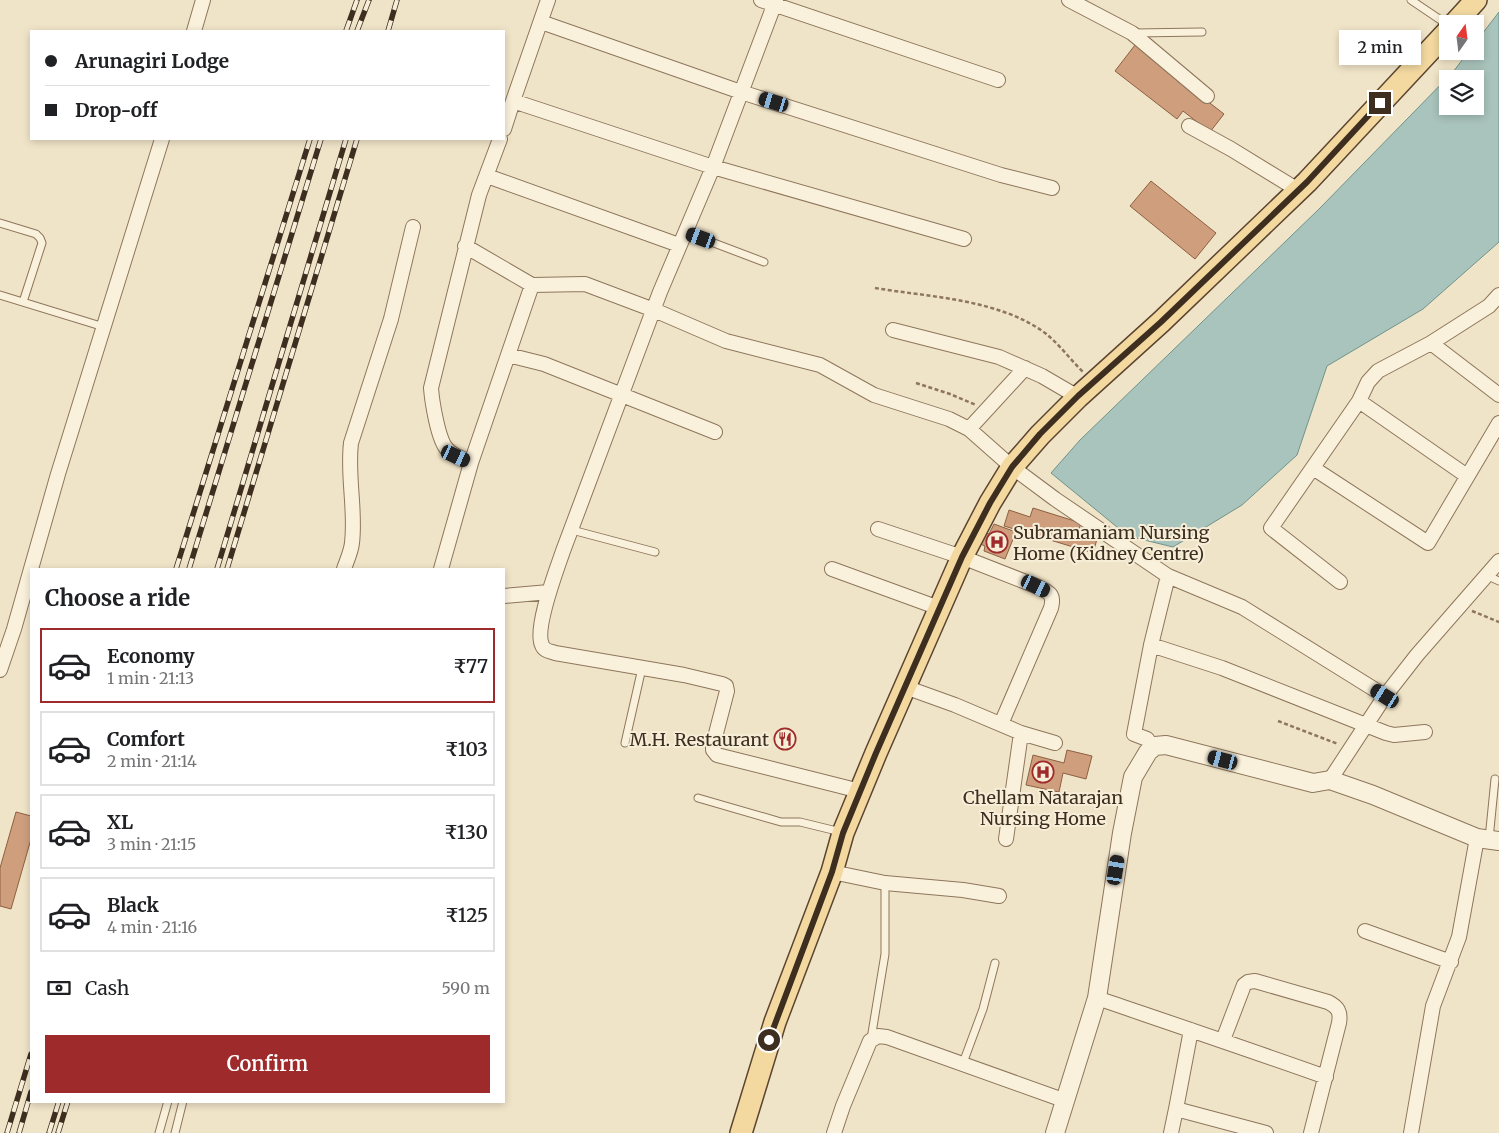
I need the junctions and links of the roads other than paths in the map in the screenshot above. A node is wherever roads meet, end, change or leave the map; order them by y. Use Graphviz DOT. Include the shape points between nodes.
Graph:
graph roads {
  1 [pos="203,0"];
  2 [pos="548,0"];
  3 [pos="761,0"];
  4 [pos="1069,0"];
  5 [pos="1411,0"];
  6 [pos="1476,0"];
  7 [pos="775,2"];
  8 [pos="1462,15"];
  9 [pos="1439,19"];
  10 [pos="541,22"];
  11 [pos="194,30"];
  12 [pos="1202,32"];
  13 [pos="1132,33"];
  14 [pos="1439,41"];
  15 [pos="998,80"];
  16 [pos="741,92"];
  17 [pos="1207,96"];
  18 [pos="513,100"];
  19 [pos="505,125"];
  20 [pos="1189,126"];
  21 [pos="162,140"];
  22 [pos="500,140"];
  23 [pos="713,167"];
  24 [pos="487,176"];
  25 [pos="1052,188"];
  26 [pos="1298,190"];
  27 [pos="0,223"];
  28 [pos="413,227"];
  29 [pos="682,239"];
  30 [pos="964,239"];
  31 [pos="465,246"];
  32 [pos="764,262"];
  33 [pos="532,285"];
  34 [pos="0,295"];
  35 [pos="1499,295"];
  36 [pos="23,302"];
  37 [pos="654,310"];
  38 [pos="104,327"];
  39 [pos="893,330"];
  40 [pos="1431,343"];
  41 [pos="508,355"];
  42 [pos="1025,368"];
  43 [pos="1499,395"];
  44 [pos="623,396"];
  45 [pos="1078,396"];
  46 [pos="1359,401"];
  47 [pos="1499,423"];
  48 [pos="969,429"];
  49 [pos="716,432"];
  50 [pos="471,463"];
  51 [pos="1012,467"];
  52 [pos="1313,468"];
  53 [pos="1467,476"];
  54 [pos="878,529"];
  55 [pos="572,530"];
  56 [pos="655,552"];
  57 [pos="962,557"];
  58 [pos="1499,561"];
  59 [pos="31,568"];
  60 [pos="344,568"];
  61 [pos="441,568"];
  62 [pos="832,569"];
  63 [pos="30,573"];
  64 [pos="1168,576"];
  65 [pos="1493,578"];
  66 [pos="1340,582"];
  67 [pos="549,592"];
  68 [pos="505,596"];
  69 [pos="939,608"];
  70 [pos="1151,645"];
  71 [pos="642,668"];
  72 [pos="0,670"];
  73 [pos="905,687"];
  74 [pos="1385,696"];
  75 [pos="1001,724"];
  76 [pos="1367,725"];
  77 [pos="1021,732"];
  78 [pos="1425,732"];
  79 [pos="624,743"];
  80 [pos="1055,743"];
  81 [pos="1153,748"];
  82 [pos="1495,778"];
  83 [pos="1330,780"];
  84 [pos="860,791"];
  85 [pos="698,798"];
  86 [pos="843,833"];
  87 [pos="1006,839"];
  88 [pos="1488,839"];
  89 [pos="832,872"];
  90 [pos="885,883"];
  91 [pos="999,896"];
  92 [pos="1365,931"];
  93 [pos="1451,962"];
  94 [pos="995,963"];
  95 [pos="1097,998"];
  96 [pos="1191,1030"];
  97 [pos="1223,1040"];
  98 [pos="870,1041"];
  99 [pos="963,1063"];
  100 [pos="1326,1077"];
  101 [pos="1066,1101"];
  102 [pos="167,1103"];
  103 [pos="182,1103"];
  104 [pos="1176,1109"];
  105 [pos="159,1133"];
  106 [pos="175,1133"];
  107 [pos="741,1133"];
  108 [pos="834,1133"];
  109 [pos="1055,1133"];
  110 [pos="1171,1133"];
  111 [pos="1266,1133"];
  112 [pos="1311,1133"];
  113 [pos="1411,1133"];
  1 -- 11 [label="street"];
  2 -- 10 [label="street"];
  3 -- 7 [label="street"];
  4 -- 13 [label="street"];
  5 -- 9 [label="lane"];
  6 -- 8 [label="main road"];
  7 -- 15 [label="street"];
  7 -- 16 [label="street"];
  10 -- 16 [label="street"];
  10 -- 18 [label="street"];
  12 -- 13 [label="lane"];
  13 -- 17 [label="street"];
  14 -- 26 [label="main road"];
  16 -- 23 [label="street"];
  16 -- 25 [label="street" via="1001,175"];
  18 -- 19 [label="street"];
  18 -- 23 [label="street"];
  20 -- 26 [label="street"];
  21 -- 38 [label="street"];
  22 -- 24 [label="street"];
  23 -- 29 [label="street"];
  23 -- 30 [label="street"];
  24 -- 29 [label="street"];
  24 -- 31 [label="street"];
  26 -- 45 [label="main road" via="1161,322"];
  27 -- 36 [label="lane" via="36,234 42,243"];
  28 -- 60 [label="street" via="391,319 351,443 348,460 354,526"];
  29 -- 32 [label="lane"];
  29 -- 37 [label="street"];
  31 -- 33 [label="street"];
  31 -- 50 [label="street" via="431,388 446,449"];
  33 -- 37 [label="street" via="585,284"];
  33 -- 41 [label="street"];
  34 -- 36 [label="lane"];
  35 -- 40 [label="street" via="1489,306"];
  36 -- 38 [label="lane"];
  37 -- 44 [label="street"];
  37 -- 48 [label="street" via="726,341 820,365 874,395 949,419"];
  38 -- 59 [label="street"];
  39 -- 42 [label="street" via="999,357"];
  40 -- 43 [label="street"];
  40 -- 46 [label="street" via="1378,370"];
  41 -- 44 [label="street" via="544,364"];
  41 -- 50 [label="street"];
  42 -- 45 [label="street"];
  42 -- 48 [label="street"];
  44 -- 49 [label="street"];
  44 -- 55 [label="street"];
  45 -- 51 [label="main road"];
  46 -- 52 [label="street"];
  46 -- 53 [label="street"];
  47 -- 53 [label="street"];
  48 -- 51 [label="street"];
  50 -- 61 [label="street"];
  51 -- 57 [label="main road"];
  51 -- 64 [label="street"];
  52 -- 53 [label="street" via="1428,543"];
  52 -- 66 [label="street" via="1271,528"];
  54 -- 57 [label="street"];
  55 -- 56 [label="lane"];
  55 -- 67 [label="street"];
  57 -- 69 [label="main road"];
  57 -- 75 [label="street" via="1047,591 1053,600"];
  58 -- 65 [label="street"];
  62 -- 69 [label="street"];
  63 -- 72 [label="street"];
  64 -- 70 [label="street"];
  64 -- 74 [label="street" via="1242,607"];
  65 -- 74 [label="street" via="1459,606"];
  67 -- 68 [label="street"];
  67 -- 71 [label="street" via="540,636 545,650"];
  69 -- 73 [label="main road"];
  70 -- 76 [label="street" via="1222,668"];
  70 -- 81 [label="street" via="1134,734 1147,739"];
  71 -- 79 [label="lane"];
  71 -- 84 [label="street" via="726,686 713,745 717,755"];
  73 -- 75 [label="street"];
  73 -- 84 [label="main road"];
  74 -- 76 [label="street"];
  75 -- 77 [label="street"];
  76 -- 78 [label="street" via="1394,735"];
  76 -- 83 [label="street"];
  77 -- 80 [label="street"];
  77 -- 87 [label="street"];
  81 -- 83 [label="street" via="1166,745 1313,783"];
  81 -- 95 [label="street" via="1133,777"];
  82 -- 88 [label="lane"];
  83 -- 88 [label="street"];
  84 -- 86 [label="main road"];
  85 -- 86 [label="lane" via="781,822 800,822"];
  86 -- 89 [label="main road"];
  88 -- 93 [label="street"];
  89 -- 90 [label="street"];
  89 -- 107 [label="main road" via="775,1022"];
  90 -- 91 [label="street"];
  90 -- 98 [label="lane" via="885,954"];
  92 -- 93 [label="street"];
  93 -- 113 [label="street" via="1433,1006"];
  94 -- 99 [label="lane" via="983,1009"];
  95 -- 96 [label="street"];
  95 -- 101 [label="street"];
  96 -- 97 [label="street"];
  96 -- 104 [label="street"];
  97 -- 100 [label="street"];
  97 -- 100 [label="street" via="1248,982 1255,981 1328,1002 1337,1007 1340,1014"];
  98 -- 99 [label="street" via="878,1036 887,1037"];
  98 -- 108 [label="street"];
  99 -- 101 [label="street"];
  100 -- 112 [label="street"];
  101 -- 109 [label="street"];
  102 -- 105 [label="lane"];
  103 -- 106 [label="lane"];
  104 -- 110 [label="street"];
  104 -- 111 [label="street"];
}
